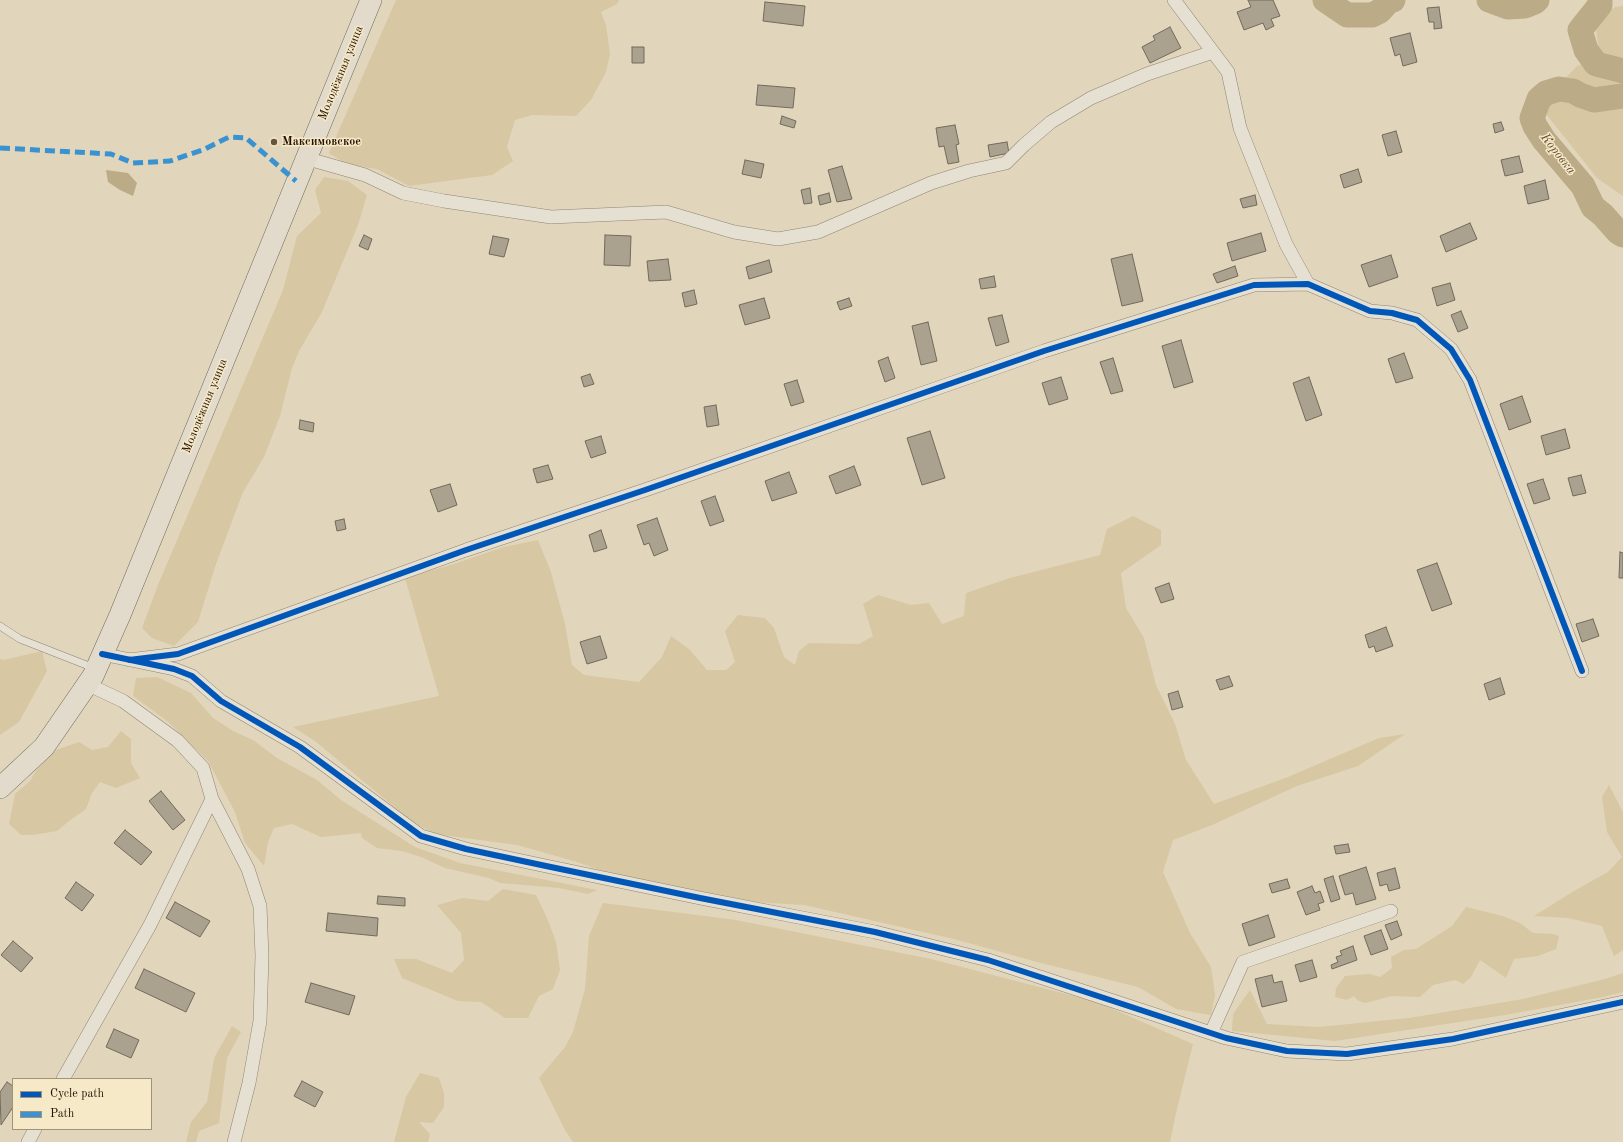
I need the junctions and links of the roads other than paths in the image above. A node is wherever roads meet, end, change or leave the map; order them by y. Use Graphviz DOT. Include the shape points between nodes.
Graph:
graph roads {
  1 [pos="371,0"];
  2 [pos="1174,0"];
  3 [pos="1213,52"];
  4 [pos="305,158"];
  5 [pos="1308,284"];
  6 [pos="0,626"];
  7 [pos="129,660"];
  8 [pos="95,669"];
  9 [pos="1582,671"];
  10 [pos="0,788"];
  11 [pos="212,799"];
  12 [pos="1391,911"];
  13 [pos="1623,1002"];
  14 [pos="1211,1033"];
  15 [pos="65,1078"];
  16 [pos="34,1130"];
  17 [pos="28,1142"];
  18 [pos="234,1142"];
  1 -- 4 [label="main road, Молодёжная улица"];
  2 -- 3 [label="street"];
  3 -- 4 [label="street" via="1147,74 1091,98 1051,122 1006,163 931,182 818,232 778,239 734,232 666,212 550,216 444,201 404,193 365,175"];
  3 -- 5 [label="street" via="1228,72 1240,128 1286,244"];
  4 -- 8 [label="main road, Молодёжная улица" via="120,615"];
  5 -- 7 [label="street" via="1254,285 1044,351 653,488 466,550 178,654"];
  5 -- 9 [label="street" via="1370,311 1392,312 1417,320 1451,349 1470,380"];
  6 -- 8 [label="lane" via="20,639"];
  7 -- 8 [label="street"];
  7 -- 14 [label="street" via="174,669 192,676 221,700 300,747 421,836 495,855 898,937 988,960"];
  8 -- 10 [label="main road, Молодёжная улица" via="44,747"];
  8 -- 11 [label="street" via="123,701 178,741 203,768"];
  11 -- 15 [label="street" via="150,925"];
  11 -- 18 [label="street" via="248,869 260,906 260,1020 249,1083"];
  12 -- 14 [label="street" via="1243,962"];
  13 -- 14 [label="street" via="1453,1039 1347,1054 1287,1051"];
  16 -- 17 [label="street"];
}
